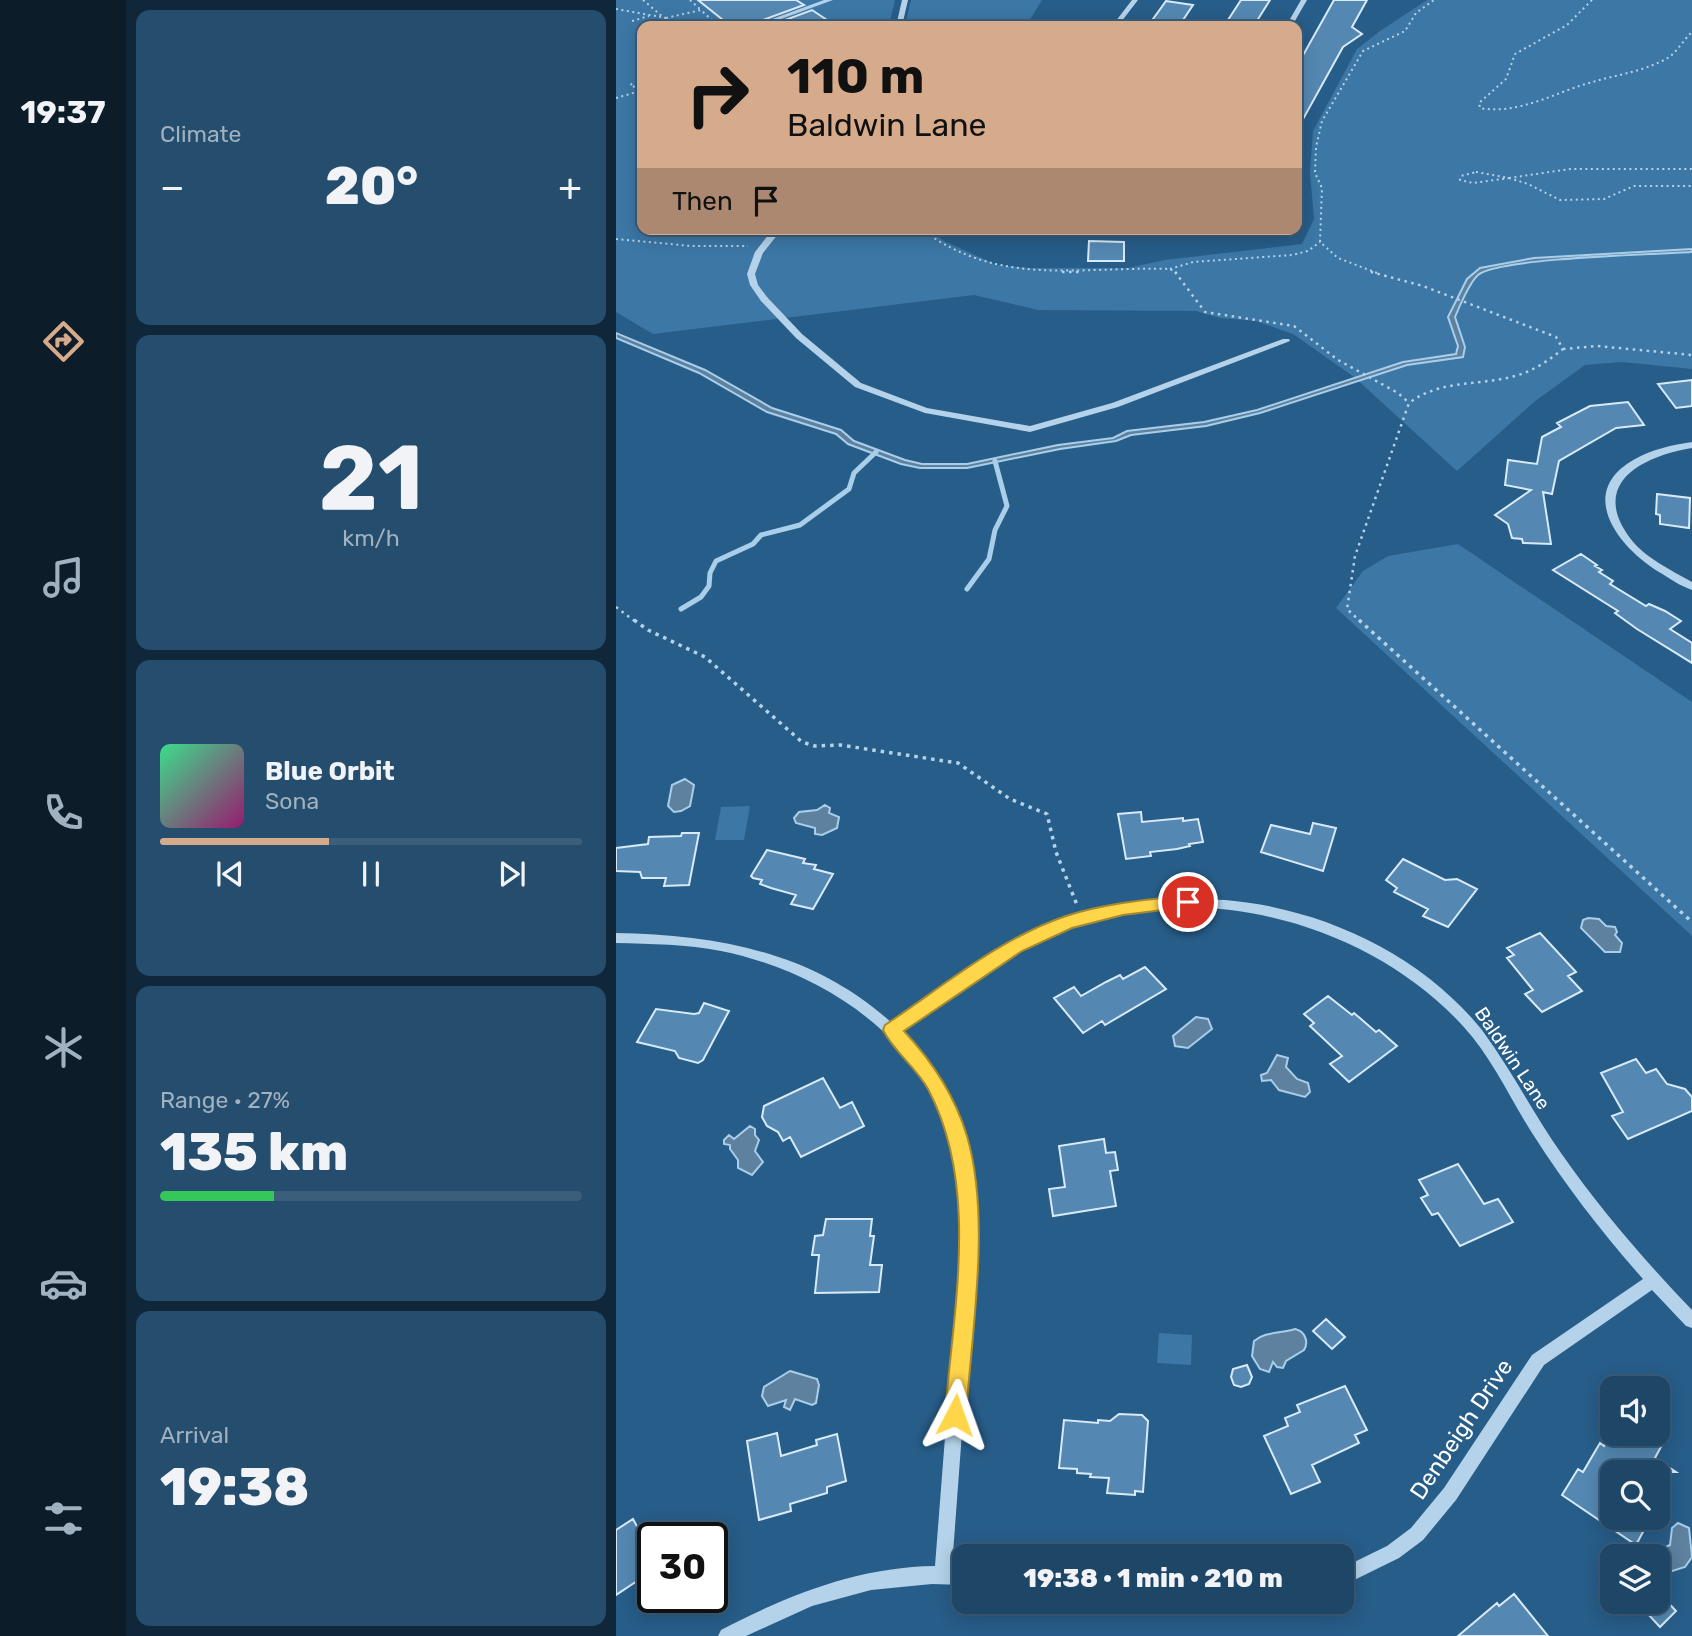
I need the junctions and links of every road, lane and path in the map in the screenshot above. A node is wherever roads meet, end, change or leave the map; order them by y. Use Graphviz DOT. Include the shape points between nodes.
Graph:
graph roads {
  1 [pos="643,0"];
  2 [pos="690,0"];
  3 [pos="830,0"];
  4 [pos="905,0"];
  5 [pos="1135,0"];
  6 [pos="1304,0"];
  7 [pos="1434,0"];
  8 [pos="1592,0"];
  9 [pos="616,9"];
  10 [pos="701,10"];
  11 [pos="651,16"];
  12 [pos="665,18"];
  13 [pos="632,21"];
  14 [pos="658,21"];
  15 [pos="673,21"];
  16 [pos="713,21"];
  17 [pos="770,21"];
  18 [pos="900,21"];
  19 [pos="1119,21"];
  20 [pos="1292,21"];
  21 [pos="1692,32"];
  22 [pos="637,92"];
  23 [pos="616,98"];
  24 [pos="1692,169"];
  25 [pos="1510,178"];
  26 [pos="1692,186"];
  27 [pos="773,235"];
  28 [pos="928,235"];
  29 [pos="616,239"];
  30 [pos="1320,243"];
  31 [pos="764,245"];
  32 [pos="1170,269"];
  33 [pos="1286,341"];
  34 [pos="1563,349"];
  35 [pos="1692,355"];
  36 [pos="1409,403"];
  37 [pos="1692,445"];
  38 [pos="1692,587"];
  39 [pos="616,607"];
  40 [pos="1082,918"];
  41 [pos="1692,922"];
  42 [pos="616,938"];
  43 [pos="892,1030"];
  44 [pos="1654,1280"];
  45 [pos="1692,1321"];
  46 [pos="1354,1571"];
  47 [pos="943,1574"];
  48 [pos="952,1575"];
  49 [pos="727,1636"];
  1 -- 12 [label="path"];
  2 -- 10 [label="path"];
  3 -- 17 [label="street"];
  4 -- 18 [label="street"];
  5 -- 19 [label="street"];
  6 -- 20 [label="street"];
  7 -- 30 [label="path" via="1416,13 1405,31 1363,51 1322,121 1315,173 1322,188"];
  8 -- 21 [label="path" via="1567,24 1515,54 1506,79 1479,103 1480,108 1494,110 1541,100 1669,59"];
  9 -- 11 [label="path"];
  10 -- 12 [label="path"];
  10 -- 16 [label="path"];
  11 -- 12 [label="path"];
  11 -- 13 [label="path"];
  12 -- 14 [label="path"];
  12 -- 15 [label="path"];
  22 -- 23 [label="path"];
  24 -- 25 [label="path" via="1600,166"];
  25 -- 25 [label="path" via="1469,184 1461,180 1476,172"];
  25 -- 26 [label="path" via="1560,200 1604,199 1634,186"];
  27 -- 31 [label="street"];
  28 -- 32 [label="path" via="978,262 1005,269"];
  29 -- 31 [label="path" via="691,246"];
  30 -- 32 [label="path" via="1292,255 1193,262"];
  30 -- 34 [label="path" via="1323,249 1369,272 1421,285 1556,337"];
  31 -- 33 [label="street" via="751,274 754,285 799,336 858,385 925,410 1016,428 1030,429 1088,414"];
  32 -- 36 [label="path" via="1205,312 1293,326"];
  34 -- 35 [label="path" via="1597,346"];
  34 -- 36 [label="path" via="1546,363 1513,376 1426,391"];
  36 -- 41 [label="path" via="1363,534 1346,608"];
  37 -- 38 [label="street" via="1660,450 1630,465 1609,495 1609,509 1627,541 1648,561"];
  39 -- 40 [label="path" via="648,629 705,657 802,741 958,763 1012,800 1040,808 1047,814 1056,852"];
  40 -- 43 [label="street, Baldwin Lane" via="1016,946"];
  40 -- 44 [label="street, Baldwin Lane" via="1153,904 1243,906 1317,926 1395,962 1448,1002 1480,1037 1558,1160"];
  42 -- 43 [label="street" via="710,943 788,964 835,985"];
  43 -- 47 [label="street" via="916,1056 947,1107 968,1198"];
  44 -- 45 [label="street, Baldwin Lane"];
  44 -- 46 [label="street, Denbeigh Drive" via="1538,1360 1450,1494 1417,1534"];
  47 -- 48 [label="street"];
  47 -- 49 [label="street" via="890,1578 832,1590"];
}
